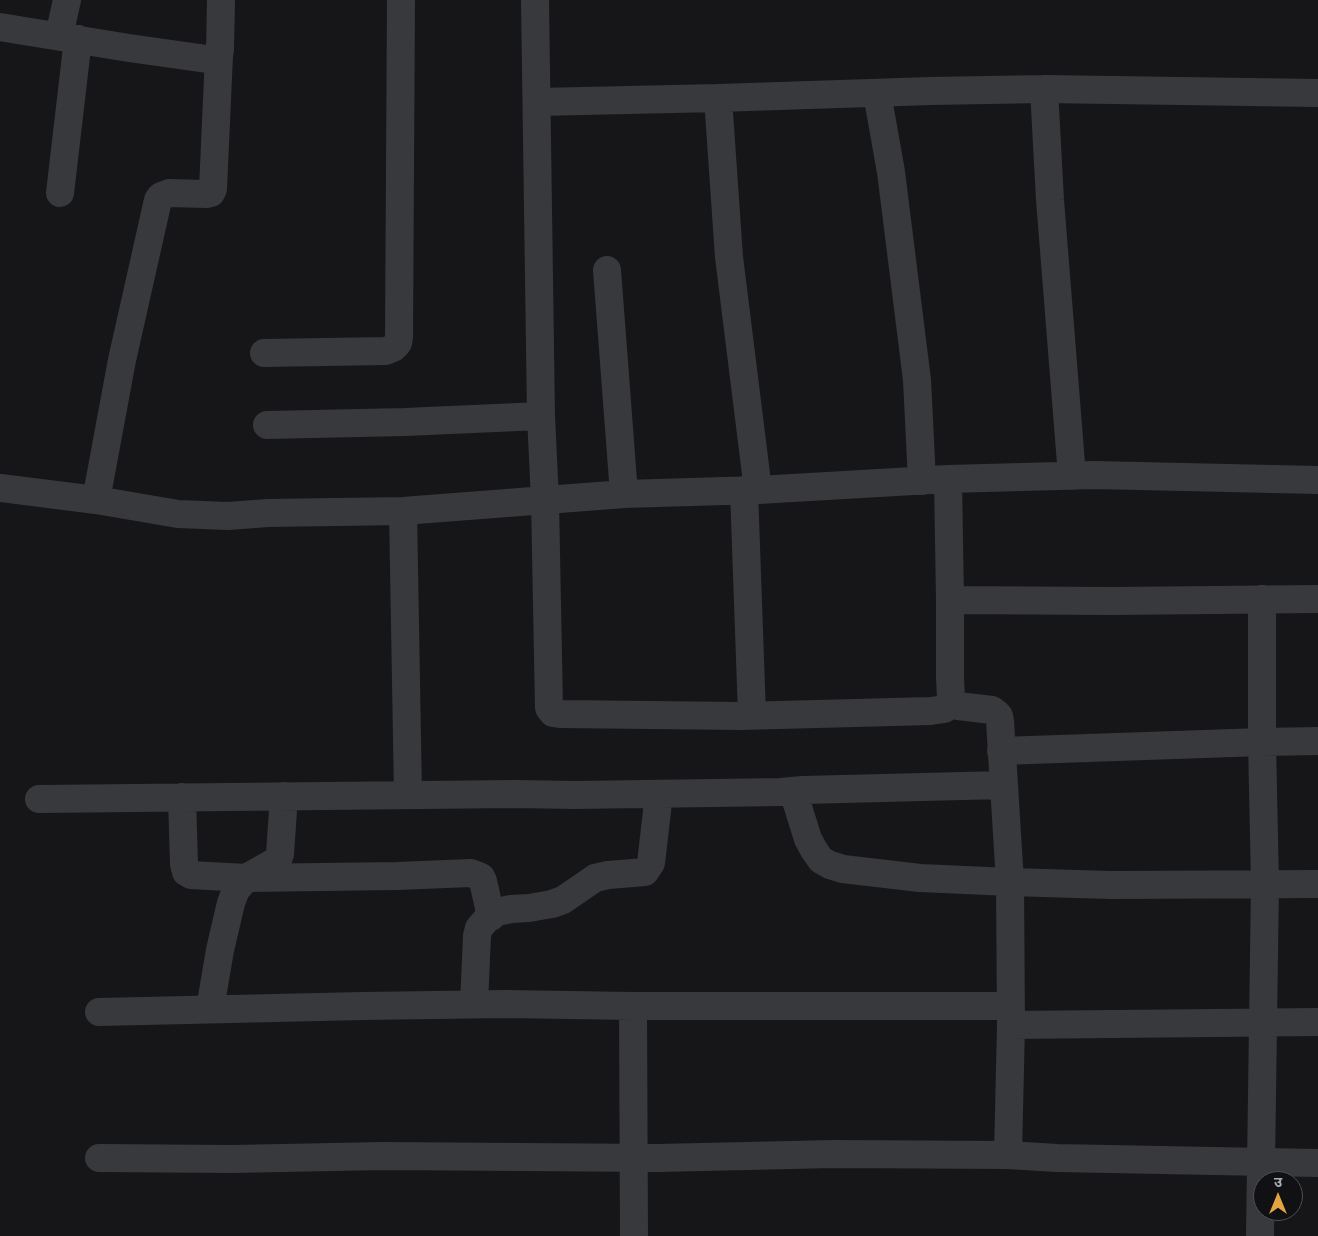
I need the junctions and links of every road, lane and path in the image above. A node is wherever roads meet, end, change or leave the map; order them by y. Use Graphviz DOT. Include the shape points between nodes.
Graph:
graph roads {
  1 [pos="67,0"];
  2 [pos="221,0"];
  3 [pos="401,0"];
  4 [pos="535,0"];
  5 [pos="0,27"];
  6 [pos="68,38"];
  7 [pos="218,55"];
  8 [pos="1044,89"];
  9 [pos="876,93"];
  10 [pos="1318,93"];
  11 [pos="718,98"];
  12 [pos="538,102"];
  13 [pos="60,193"];
  14 [pos="606,270"];
  15 [pos="264,354"];
  16 [pos="541,416"];
  17 [pos="267,425"];
  18 [pos="1072,476"];
  19 [pos="935,480"];
  20 [pos="1318,480"];
  21 [pos="0,488"];
  22 [pos="751,490"];
  23 [pos="624,494"];
  24 [pos="96,500"];
  25 [pos="545,500"];
  26 [pos="403,511"];
  27 [pos="1262,599"];
  28 [pos="1318,599"];
  29 [pos="950,600"];
  30 [pos="953,704"];
  31 [pos="752,715"];
  32 [pos="1318,741"];
  33 [pos="1262,742"];
  34 [pos="1001,751"];
  35 [pos="1003,785"];
  36 [pos="793,791"];
  37 [pos="659,794"];
  38 [pos="408,795"];
  39 [pos="284,796"];
  40 [pos="182,798"];
  41 [pos="39,799"];
  42 [pos="246,878"];
  43 [pos="1010,882"];
  44 [pos="1265,884"];
  45 [pos="1318,884"];
  46 [pos="491,917"];
  47 [pos="474,1004"];
  48 [pos="633,1006"];
  49 [pos="210,1009"];
  50 [pos="99,1012"];
  51 [pos="1010,1016"];
  52 [pos="1318,1022"];
  53 [pos="1262,1023"];
  54 [pos="1008,1155"];
  55 [pos="99,1158"];
  56 [pos="633,1158"];
  57 [pos="1262,1161"];
  58 [pos="1318,1163"];
  59 [pos="634,1236"];
  60 [pos="1260,1236"];
  1 -- 6 [label="street"];
  2 -- 7 [label="street"];
  3 -- 15 [label="street" via="398,343 386,351"];
  4 -- 12 [label="street"];
  5 -- 6 [label="street"];
  6 -- 7 [label="street" via="207,59 215,59"];
  6 -- 13 [label="street"];
  7 -- 24 [label="street" via="213,189 207,194 169,193 158,200 122,360"];
  8 -- 9 [label="street"];
  8 -- 10 [label="street"];
  8 -- 18 [label="street"];
  9 -- 11 [label="street"];
  9 -- 19 [label="street" via="892,172 917,380"];
  11 -- 12 [label="street"];
  11 -- 22 [label="street"];
  12 -- 16 [label="street"];
  14 -- 23 [label="street"];
  16 -- 17 [label="street"];
  16 -- 25 [label="street"];
  18 -- 19 [label="street"];
  18 -- 20 [label="street"];
  19 -- 22 [label="street"];
  19 -- 29 [label="street"];
  21 -- 24 [label="street"];
  22 -- 23 [label="street"];
  22 -- 31 [label="street"];
  23 -- 25 [label="street"];
  24 -- 26 [label="street" via="201,516"];
  25 -- 26 [label="street"];
  25 -- 31 [label="street" via="549,708 553,713"];
  26 -- 38 [label="street"];
  27 -- 28 [label="street"];
  27 -- 29 [label="street"];
  27 -- 33 [label="street"];
  29 -- 30 [label="street"];
  30 -- 31 [label="street" via="931,711"];
  30 -- 34 [label="street" via="996,713 1000,721"];
  32 -- 33 [label="street"];
  33 -- 34 [label="street"];
  33 -- 44 [label="street"];
  34 -- 35 [label="street"];
  35 -- 36 [label="street"];
  35 -- 43 [label="street"];
  36 -- 37 [label="street"];
  36 -- 43 [label="street" via="808,839 821,860 830,865 920,878"];
  37 -- 38 [label="street"];
  37 -- 46 [label="street" via="651,863 644,872 595,878 563,900 498,912"];
  38 -- 39 [label="street"];
  39 -- 40 [label="street"];
  39 -- 42 [label="street" via="278,860"];
  40 -- 41 [label="street"];
  40 -- 42 [label="street" via="186,872 191,876"];
  42 -- 46 [label="street" via="471,873 483,881"];
  42 -- 49 [label="street" via="231,903"];
  43 -- 44 [label="street"];
  43 -- 51 [label="street"];
  44 -- 45 [label="street"];
  44 -- 53 [label="street"];
  46 -- 47 [label="street" via="479,928 477,936"];
  47 -- 48 [label="street"];
  47 -- 49 [label="street"];
  48 -- 51 [label="street"];
  48 -- 56 [label="street"];
  49 -- 50 [label="street"];
  51 -- 53 [label="street"];
  51 -- 54 [label="street"];
  52 -- 53 [label="street"];
  53 -- 57 [label="street"];
  54 -- 56 [label="street"];
  54 -- 57 [label="street"];
  55 -- 56 [label="street"];
  56 -- 59 [label="street"];
  57 -- 58 [label="street"];
  57 -- 60 [label="street"];
}
